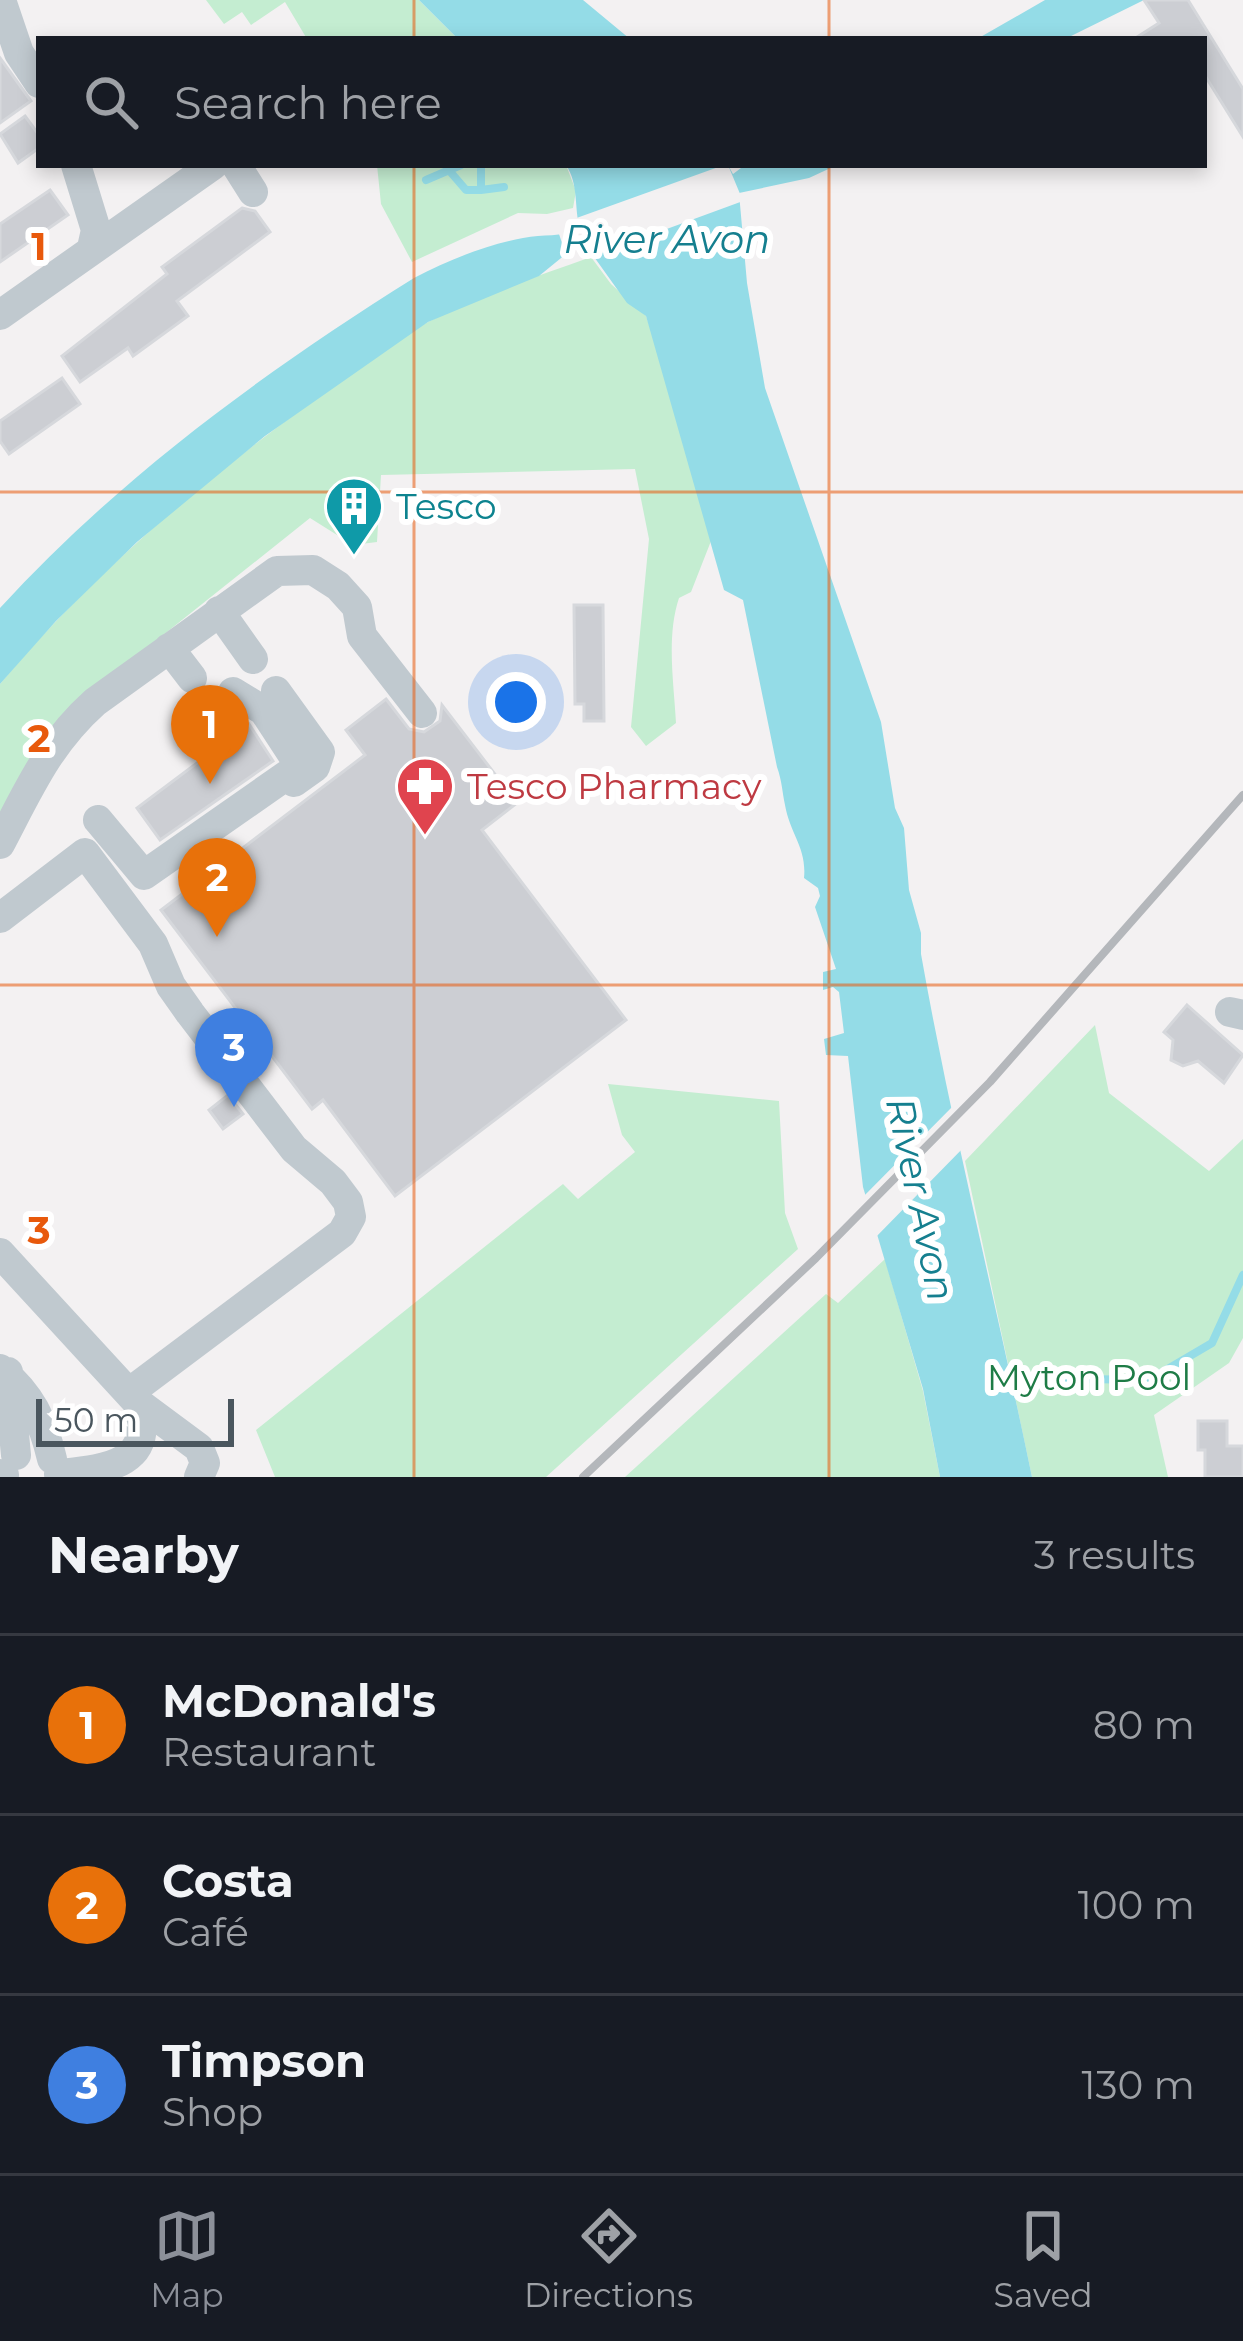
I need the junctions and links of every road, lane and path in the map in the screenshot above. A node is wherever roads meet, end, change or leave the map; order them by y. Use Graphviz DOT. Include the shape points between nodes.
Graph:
graph roads {
  1 [pos="1,0"];
  2 [pos="36,79"];
  3 [pos="77,168"];
  4 [pos="209,168"];
  5 [pos="238,168"];
  6 [pos="253,192"];
  7 [pos="92,248"];
  8 [pos="0,315"];
  9 [pos="220,611"];
  10 [pos="169,648"];
  11 [pos="253,659"];
  12 [pos="192,678"];
  13 [pos="233,692"];
  14 [pos="270,701"];
  15 [pos="422,713"];
  16 [pos="98,820"];
  17 [pos="0,844"];
  18 [pos="123,904"];
  19 [pos="0,918"];
  20 [pos="0,1252"];
  21 [pos="4,1368"];
  22 [pos="134,1397"];
  23 [pos="6,1470"];
  24 [pos="57,1470"];
  25 [pos="200,1477"];
  1 -- 2 [label="street"];
  3 -- 7 [label="street" via="96,230"];
  4 -- 7 [label="street"];
  5 -- 6 [label="street"];
  7 -- 8 [label="street"];
  9 -- 10 [label="street"];
  9 -- 11 [label="street"];
  9 -- 15 [label="street" via="278,572 303,567 323,574 357,607 362,636"];
  10 -- 12 [label="street"];
  10 -- 17 [label="street" via="57,740"];
  13 -- 14 [label="street"];
  14 -- 16 [label="street" via="308,754 300,766 144,875"];
  14 -- 18 [label="street" via="320,752 315,767"];
  18 -- 19 [label="street" via="85,853"];
  18 -- 22 [label="street" via="190,1013 294,1149 333,1182 351,1217 342,1233"];
  20 -- 22 [label="street"];
  21 -- 23 [label="street"];
  21 -- 24 [label="street" via="30,1396"];
  22 -- 24 [label="street" via="142,1433 131,1454 114,1466"];
  22 -- 25 [label="street" via="199,1448"];
  23 -- 24 [label="street" via="34,1450"];
}
